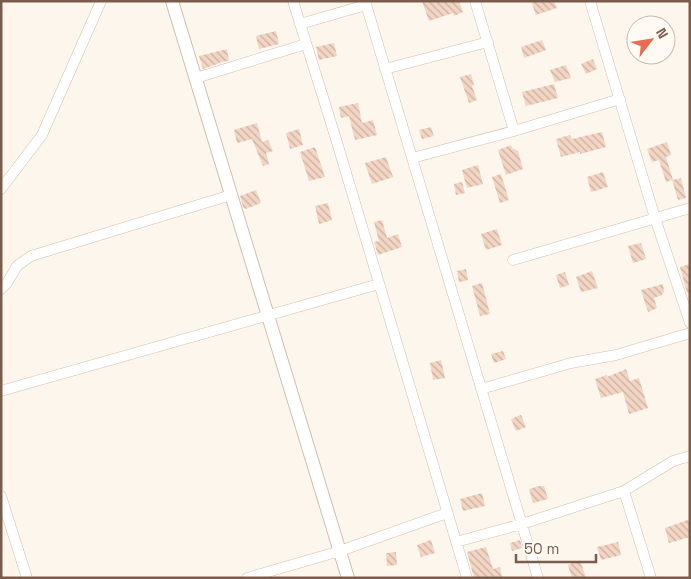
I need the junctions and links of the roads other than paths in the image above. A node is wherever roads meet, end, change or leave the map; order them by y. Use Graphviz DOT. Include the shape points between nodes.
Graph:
graph roads {
  1 [pos="101,1"];
  2 [pos="172,1"];
  3 [pos="293,1"];
  4 [pos="475,1"];
  5 [pos="590,1"];
  6 [pos="365,3"];
  7 [pos="300,24"];
  8 [pos="488,42"];
  9 [pos="306,44"];
  10 [pos="385,69"];
  11 [pos="196,78"];
  12 [pos="620,99"];
  13 [pos="514,131"];
  14 [pos="412,158"];
  15 [pos="1,189"];
  16 [pos="231,195"];
  17 [pos="690,208"];
  18 [pos="655,218"];
  19 [pos="513,260"];
  20 [pos="379,284"];
  21 [pos="1,289"];
  22 [pos="268,315"];
  23 [pos="690,323"];
  24 [pos="690,333"];
  25 [pos="481,389"];
  26 [pos="1,391"];
  27 [pos="690,456"];
  28 [pos="624,491"];
  29 [pos="1,496"];
  30 [pos="447,513"];
  31 [pos="522,524"];
  32 [pos="456,542"];
  33 [pos="340,551"];
  34 [pos="27,578"];
  35 [pos="247,578"];
  36 [pos="348,578"];
  37 [pos="467,578"];
  38 [pos="538,578"];
  39 [pos="651,578"];
  1 -- 15 [label="street" via="42,135"];
  2 -- 11 [label="street"];
  3 -- 7 [label="street"];
  4 -- 8 [label="street"];
  5 -- 12 [label="street"];
  6 -- 7 [label="street"];
  6 -- 10 [label="street"];
  7 -- 9 [label="street"];
  8 -- 10 [label="street"];
  8 -- 13 [label="street"];
  9 -- 11 [label="street"];
  9 -- 20 [label="street"];
  10 -- 14 [label="street"];
  11 -- 16 [label="street"];
  12 -- 13 [label="street"];
  12 -- 18 [label="street"];
  13 -- 14 [label="street"];
  14 -- 25 [label="street"];
  16 -- 21 [label="street" via="31,256 17,266"];
  16 -- 22 [label="street"];
  17 -- 18 [label="street"];
  18 -- 19 [label="street"];
  18 -- 23 [label="street"];
  20 -- 22 [label="street"];
  20 -- 30 [label="street"];
  22 -- 26 [label="street"];
  22 -- 33 [label="street"];
  24 -- 25 [label="street"];
  25 -- 31 [label="street"];
  27 -- 28 [label="street" via="673,461"];
  28 -- 31 [label="street"];
  28 -- 39 [label="street"];
  29 -- 34 [label="street"];
  30 -- 32 [label="street"];
  30 -- 33 [label="street"];
  31 -- 32 [label="street"];
  31 -- 38 [label="street"];
  32 -- 37 [label="street"];
  33 -- 35 [label="street"];
  33 -- 36 [label="street"];
}
